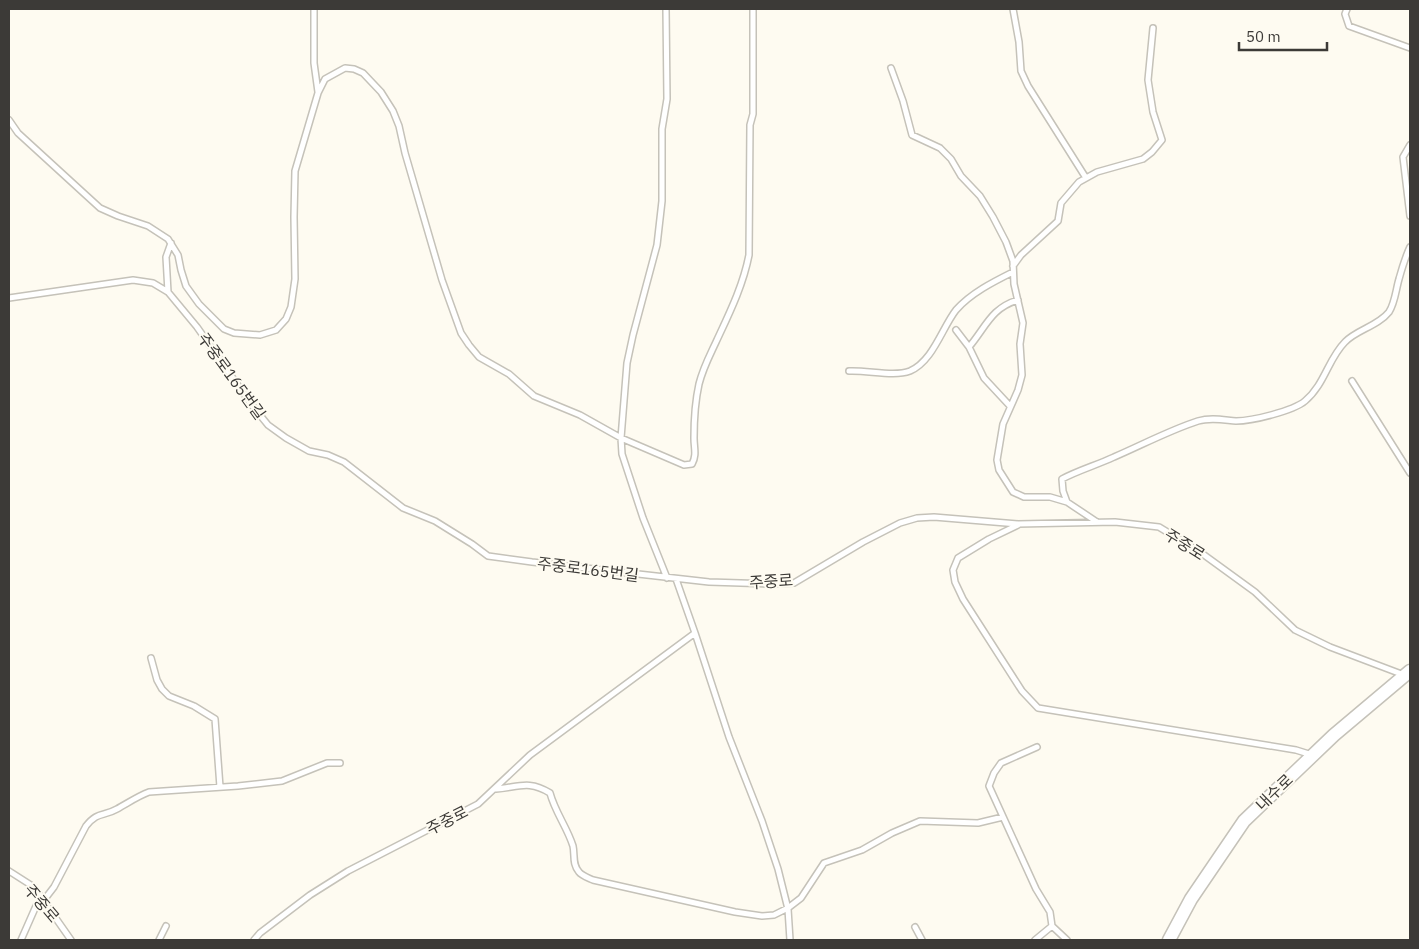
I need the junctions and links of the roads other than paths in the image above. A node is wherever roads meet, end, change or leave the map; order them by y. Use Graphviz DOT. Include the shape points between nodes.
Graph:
graph roads {
  1 [pos="314,9"];
  2 [pos="666,9"];
  3 [pos="753,9"];
  4 [pos="1013,9"];
  5 [pos="1347,9"];
  6 [pos="1153,28"];
  7 [pos="1410,48"];
  8 [pos="891,68"];
  9 [pos="318,93"];
  10 [pos="9,120"];
  11 [pos="1410,146"];
  12 [pos="1086,178"];
  13 [pos="1410,216"];
  14 [pos="171,243"];
  15 [pos="1410,247"];
  16 [pos="1013,269"];
  17 [pos="168,292"];
  18 [pos="9,298"];
  19 [pos="1018,300"];
  20 [pos="956,330"];
  21 [pos="969,347"];
  22 [pos="849,371"];
  23 [pos="1352,380"];
  24 [pos="1010,406"];
  25 [pos="621,438"];
  26 [pos="1410,473"];
  27 [pos="1067,502"];
  28 [pos="1097,522"];
  29 [pos="1018,524"];
  30 [pos="667,578"];
  31 [pos="676,579"];
  32 [pos="695,633"];
  33 [pos="151,658"];
  34 [pos="1407,673"];
  35 [pos="1037,747"];
  36 [pos="1313,756"];
  37 [pos="340,763"];
  38 [pos="220,787"];
  39 [pos="496,789"];
  40 [pos="1003,817"];
  41 [pos="9,871"];
  42 [pos="44,900"];
  43 [pos="788,908"];
  44 [pos="166,926"];
  45 [pos="1052,926"];
  46 [pos="915,927"];
  47 [pos="20,940"];
  48 [pos="71,940"];
  49 [pos="159,940"];
  50 [pos="254,940"];
  51 [pos="790,940"];
  52 [pos="922,940"];
  53 [pos="1035,940"];
  54 [pos="1068,940"];
  55 [pos="1169,940"];
  1 -- 9 [label="lane" via="314,63"];
  2 -- 25 [label="lane" via="667,99 662,129 662,201 656,245 632,334"];
  3 -- 25 [label="lane" via="748,255 738,292 702,373 694,417 696,458 692,464 684,465"];
  4 -- 12 [label="lane" via="1021,71"];
  5 -- 7 [label="lane" via="1345,14 1349,26"];
  6 -- 12 [label="lane" via="1148,80 1162,140 1143,159"];
  8 -- 16 [label="lane" via="912,135 940,148 980,196 1006,242"];
  9 -- 14 [label="lane" via="295,171 296,279 292,308 276,330 255,335 224,329 186,286 178,255"];
  9 -- 25 [label="lane" via="325,79 345,68 354,68 363,73 387,101 398,126 442,280 461,333 479,357 509,374 534,396 580,415"];
  10 -- 14 [label="lane" via="18,133 100,208 148,226"];
  11 -- 13 [label="lane" via="1402,157"];
  12 -- 16 [label="lane" via="1061,203 1058,222 1021,255"];
  14 -- 17 [label="lane" via="166,257"];
  15 -- 27 [label="lane" via="1389,312 1347,340 1321,384 1304,402 1285,412 1238,421 1200,420 1076,471 1062,479"];
  16 -- 19 [label="lane"];
  16 -- 22 [label="lane" via="964,302 928,355 911,370 898,374"];
  17 -- 18 [label="lane, 주중로165번길" via="153,283 133,280"];
  17 -- 30 [label="lane, 주중로165번길" via="268,425 309,450 344,462 403,508 435,521 488,556"];
  19 -- 21 [label="lane" via="997,309"];
  19 -- 24 [label="lane" via="1023,323 1020,344 1022,374"];
  20 -- 21 [label="lane"];
  21 -- 24 [label="lane" via="984,378"];
  23 -- 26 [label="lane"];
  24 -- 27 [label="lane" via="1003,424 997,460 1006,483 1013,492 1024,496 1050,497"];
  25 -- 30 [label="lane" via="622,454 643,518"];
  27 -- 28 [label="lane"];
  28 -- 29 [label="lane, 주중로"];
  28 -- 34 [label="lane, 주중로" via="1158,528 1200,552 1255,592 1295,630 1330,648"];
  29 -- 31 [label="lane, 주중로" via="917,518 863,542 794,582 768,584"];
  29 -- 36 [label="lane" via="958,558 953,570 963,599 1022,691 1038,708 1296,750"];
  30 -- 31 [label="lane, 주중로165번길"];
  31 -- 32 [label="lane"];
  32 -- 39 [label="lane, 주중로" via="530,755"];
  32 -- 43 [label="lane" via="729,737 762,821"];
  33 -- 38 [label="lane" via="157,680 169,696 216,719"];
  34 -- 36 [label="street, 내수로"];
  35 -- 40 [label="lane" via="1001,764 994,773 989,786"];
  36 -- 55 [label="street, 내수로" via="1244,821 1191,899"];
  37 -- 38 [label="lane" via="327,763 282,781"];
  38 -- 42 [label="lane" via="149,792 116,810 98,814 86,826"];
  39 -- 43 [label="lane" via="539,786 550,793 574,849 574,862 580,873 593,880 762,916 774,915"];
  39 -- 50 [label="lane, 주중로" via="478,804 332,881"];
  40 -- 43 [label="lane" via="978,823 920,822 892,833 862,850 824,863 801,898"];
  40 -- 45 [label="lane" via="1050,912"];
  41 -- 42 [label="lane, 주중로" via="34,887"];
  42 -- 47 [label="lane" via="36,906"];
  42 -- 48 [label="lane, 주중로"];
  43 -- 51 [label="lane"];
  44 -- 49 [label="lane"];
  45 -- 53 [label="lane"];
  45 -- 54 [label="lane"];
  46 -- 52 [label="lane"];
}
